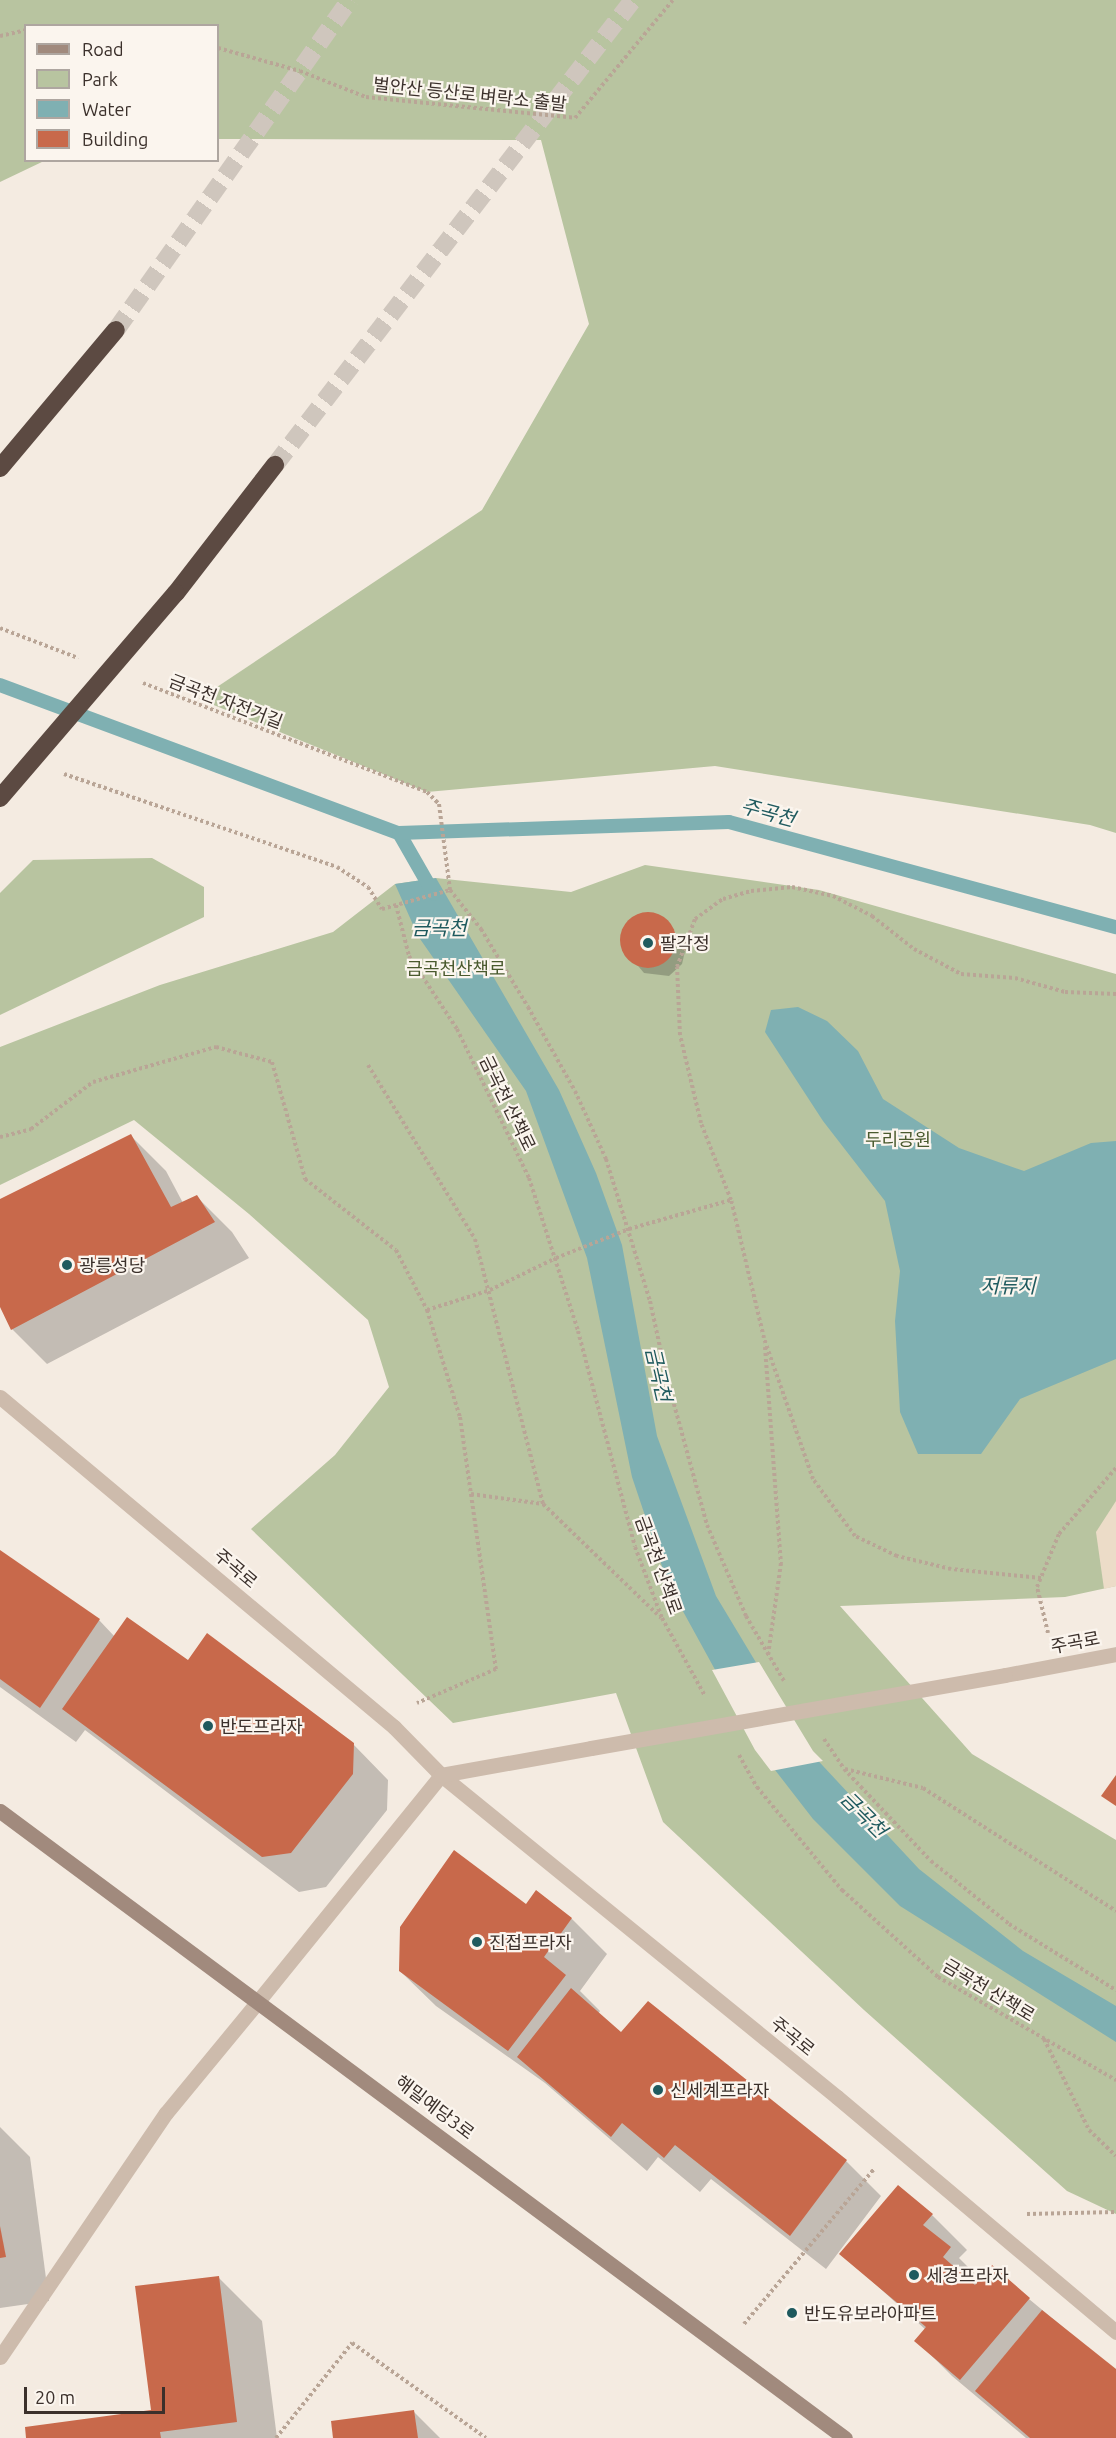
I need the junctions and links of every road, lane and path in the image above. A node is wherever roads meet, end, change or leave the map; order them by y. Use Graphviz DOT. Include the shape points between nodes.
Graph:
graph roads {
  1 [pos="673,0"];
  2 [pos="24,30"];
  3 [pos="0,36"];
  4 [pos="219,48"];
  5 [pos="117,330"];
  6 [pos="275,465"];
  7 [pos="0,468"];
  8 [pos="0,628"];
  9 [pos="88,662"];
  10 [pos="132,679"];
  11 [pos="54,771"];
  12 [pos="0,798"];
  13 [pos="450,890"];
  14 [pos="396,905"];
  15 [pos="1116,994"];
  16 [pos="368,1065"];
  17 [pos="0,1137"];
  18 [pos="731,1200"];
  19 [pos="628,1229"];
  20 [pos="556,1258"];
  21 [pos="490,1290"];
  22 [pos="427,1310"];
  23 [pos="764,1338"];
  24 [pos="0,1397"];
  25 [pos="1116,1468"];
  26 [pos="471,1494"];
  27 [pos="543,1504"];
  28 [pos="1041,1578"];
  29 [pos="662,1618"];
  30 [pos="1116,1654"];
  31 [pos="767,1657"];
  32 [pos="1056,1666"];
  33 [pos="787,1685"];
  34 [pos="706,1698"];
  35 [pos="383,1717"];
  36 [pos="819,1731"];
  37 [pos="734,1747"];
  38 [pos="844,1769"];
  39 [pos="441,1775"];
  40 [pos="0,1811"];
  41 [pos="1116,1911"];
  42 [pos="1116,1989"];
  43 [pos="259,2000"];
  44 [pos="1043,2039"];
  45 [pos="1116,2080"];
  46 [pos="893,2145"];
  47 [pos="1116,2156"];
  48 [pos="1116,2212"];
  49 [pos="976,2215"];
  50 [pos="1116,2332"];
  51 [pos="724,2348"];
  52 [pos="0,2356"];
  53 [pos="276,2438"];
  54 [pos="486,2438"];
  55 [pos="845,2438"];
  1 -- 4 [label="path, 벌안산 등산로 벼락소 출발" via="575,118 366,97 300,71"];
  2 -- 3 [label="path"];
  5 -- 7 [label="highway"];
  6 -- 12 [label="highway, bridge" via="176,592"];
  8 -- 9 [label="path"];
  10 -- 13 [label="path, 금곡천 자전거길" via="427,792 439,804"];
  11 -- 14 [label="path" via="337,867 368,887 382,909"];
  13 -- 14 [label="path"];
  13 -- 19 [label="path" via="481,929 575,1090 606,1159"];
  14 -- 20 [label="path, 금곡천 산책로" via="409,956 457,1029 493,1098 529,1178"];
  15 -- 18 [label="path" via="1065,992 1015,978 961,974 914,949 872,916 833,896 792,887 751,891 723,899 695,919 676,967 680,1035 701,1123"];
  16 -- 21 [label="path" via="475,1239"];
  17 -- 22 [label="path" via="31,1129 93,1082 216,1047 272,1062 305,1179 396,1250"];
  18 -- 19 [label="path"];
  18 -- 23 [label="path"];
  19 -- 20 [label="path"];
  19 -- 31 [label="path" via="707,1525"];
  20 -- 21 [label="path"];
  20 -- 29 [label="path, 금곡천 산책로" via="635,1547"];
  21 -- 22 [label="path"];
  21 -- 27 [label="path"];
  22 -- 26 [label="path" via="460,1417"];
  23 -- 28 [label="path" via="813,1479 855,1536 897,1556 951,1569"];
  23 -- 31 [label="path" via="781,1563"];
  24 -- 35 [label="street, 주곡로"];
  25 -- 28 [label="path" via="1059,1534"];
  26 -- 27 [label="path"];
  26 -- 35 [label="path" via="496,1669"];
  27 -- 29 [label="path"];
  28 -- 32 [label="path" via="1037,1587"];
  29 -- 34 [label="path, 금곡천 산책로"];
  30 -- 32 [label="street, 주곡로"];
  31 -- 33 [label="path"];
  32 -- 39 [label="street, 주곡로, bridge"];
  35 -- 39 [label="street, 주곡로"];
  36 -- 38 [label="path"];
  37 -- 44 [label="path, 금곡천 산책로" via="757,1787 842,1890 938,1977"];
  38 -- 41 [label="path" via="923,1788"];
  38 -- 42 [label="path" via="931,1861 1009,1924"];
  39 -- 43 [label="street"];
  39 -- 46 [label="street, 주곡로"];
  40 -- 43 [label="street, 해밀예당3로"];
  43 -- 51 [label="street, 해밀예당3로"];
  43 -- 52 [label="street" via="166,2113"];
  44 -- 45 [label="path, 금곡천 산책로"];
  44 -- 47 [label="path" via="1089,2130"];
  46 -- 49 [label="street, 주곡로"];
  46 -- 51 [label="path"];
  48 -- 49 [label="path"];
  49 -- 50 [label="street, 주곡로"];
  51 -- 55 [label="street, 해밀예당3로"];
  53 -- 54 [label="path" via="352,2343"];
}
